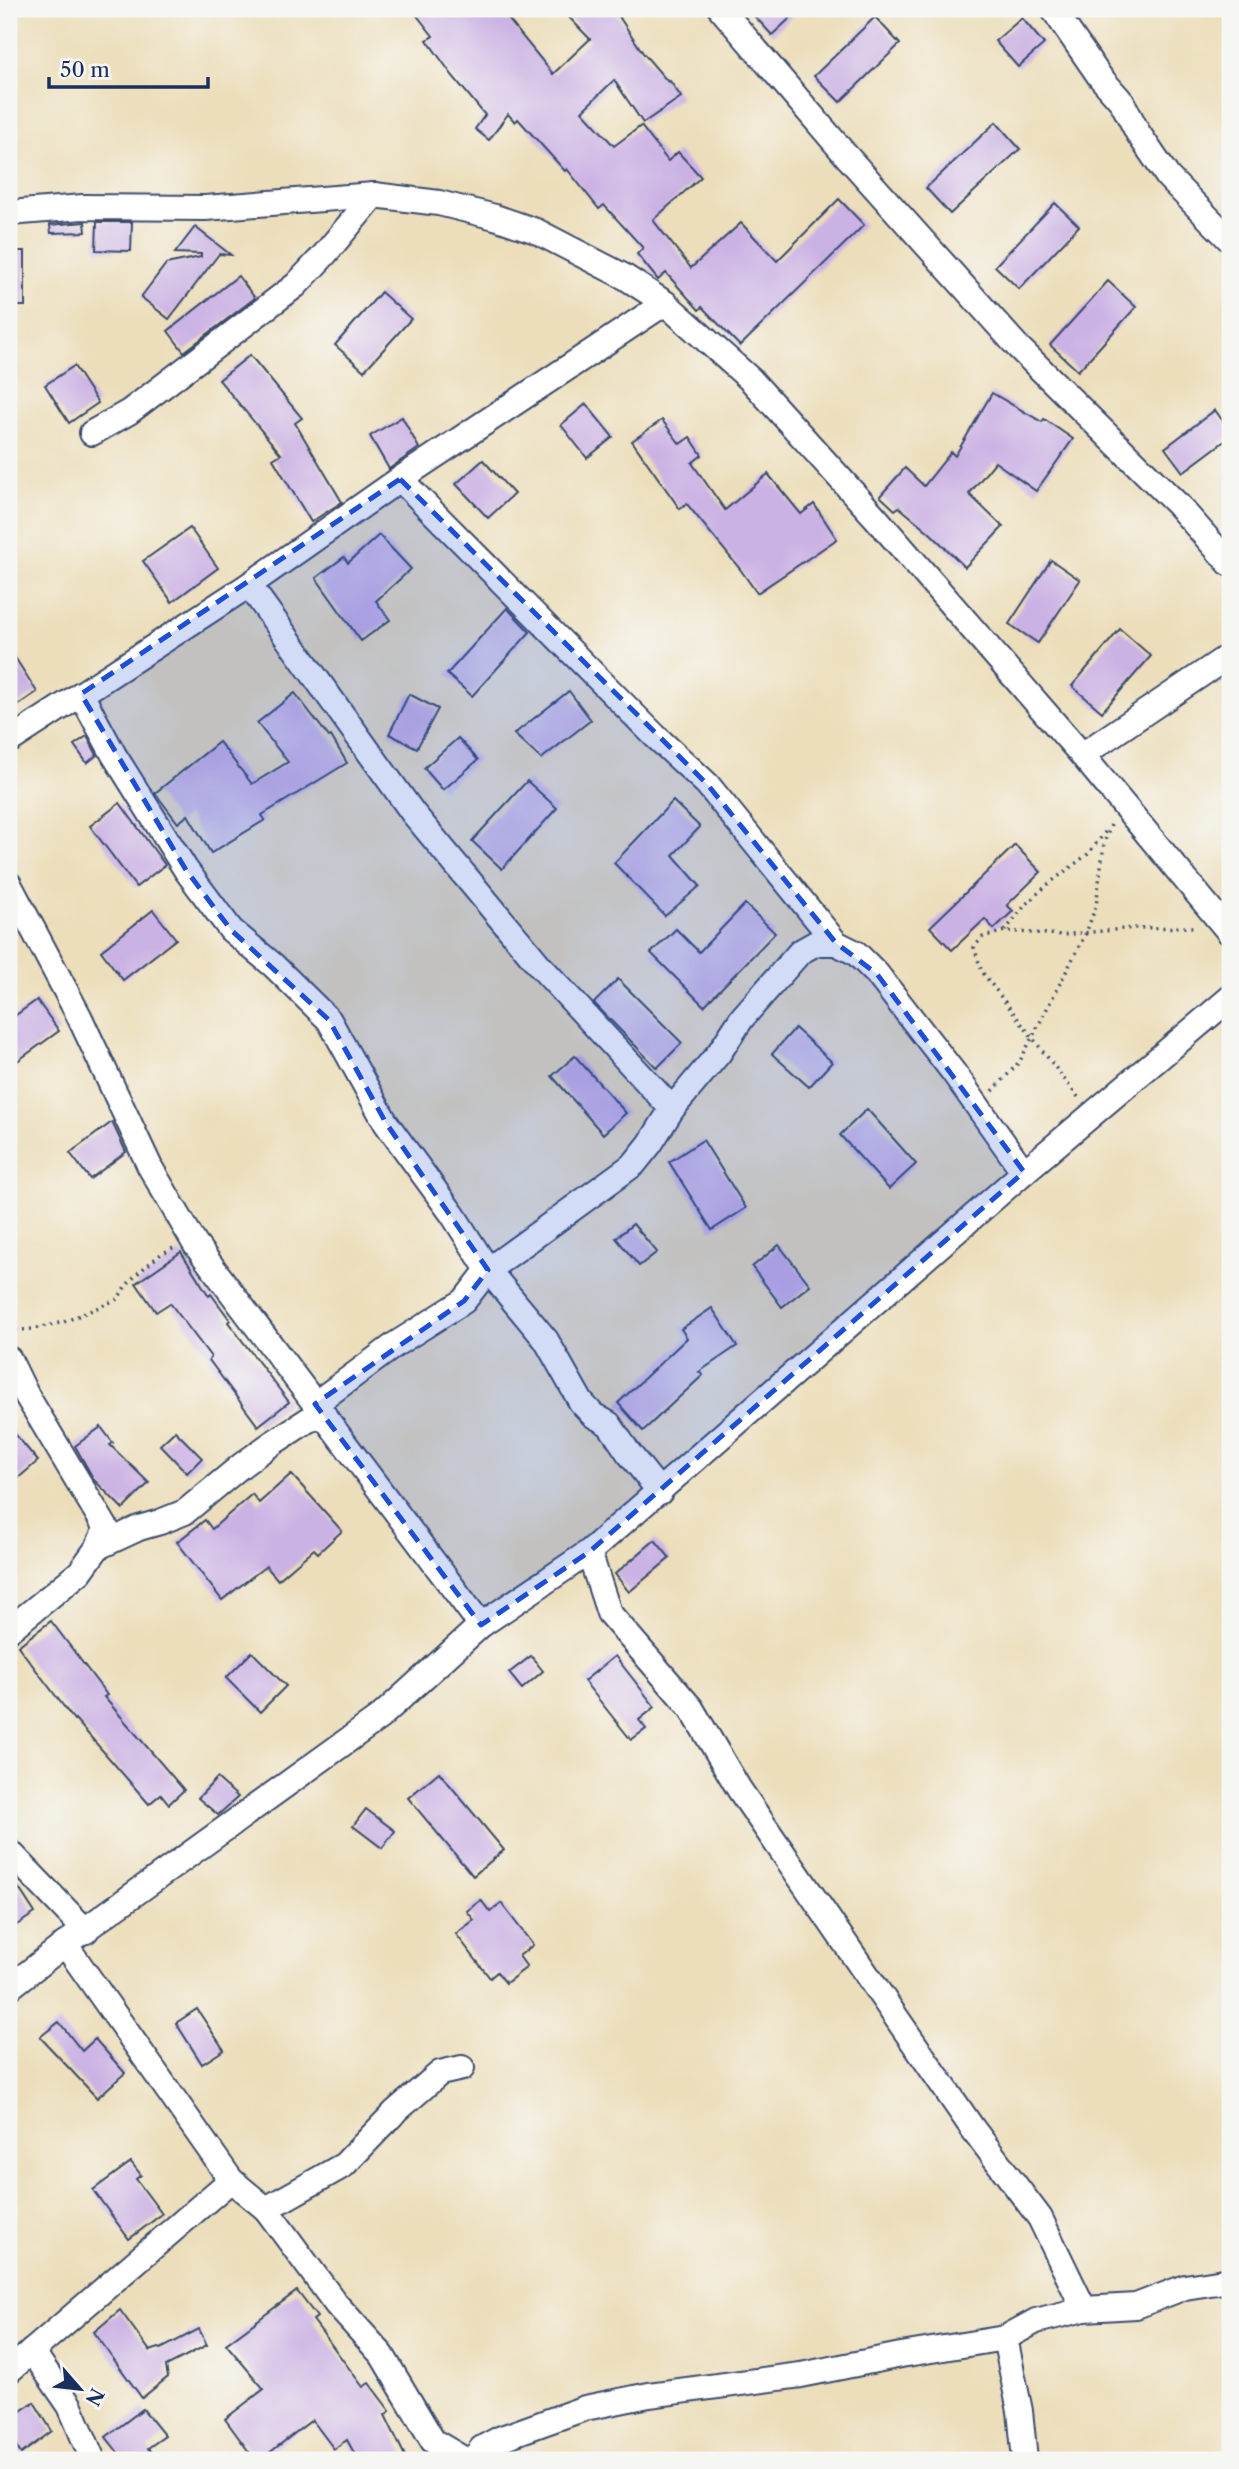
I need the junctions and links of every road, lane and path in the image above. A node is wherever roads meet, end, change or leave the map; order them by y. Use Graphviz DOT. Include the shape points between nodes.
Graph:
graph roads {
  1 [pos="721,9"];
  2 [pos="1053,9"];
  3 [pos="373,195"];
  4 [pos="9,213"];
  5 [pos="1230,240"];
  6 [pos="665,303"];
  7 [pos="92,433"];
  8 [pos="400,479"];
  9 [pos="1230,564"];
  10 [pos="248,586"];
  11 [pos="1230,655"];
  12 [pos="81,694"];
  13 [pos="9,741"];
  14 [pos="1082,755"];
  15 [pos="1126,807"];
  16 [pos="1109,826"];
  17 [pos="9,884"];
  18 [pos="1227,929"];
  19 [pos="1005,931"];
  20 [pos="1086,933"];
  21 [pos="836,943"];
  22 [pos="1230,998"];
  23 [pos="1033,1038"];
  24 [pos="672,1109"];
  25 [pos="981,1111"];
  26 [pos="1092,1115"];
  27 [pos="1024,1172"];
  28 [pos="195,1244"];
  29 [pos="488,1270"];
  30 [pos="9,1331"];
  31 [pos="9,1359"];
  32 [pos="320,1410"];
  33 [pos="660,1492"];
  34 [pos="98,1547"];
  35 [pos="589,1552"];
  36 [pos="481,1625"];
  37 [pos="9,1630"];
  38 [pos="9,1851"];
  39 [pos="75,1938"];
  40 [pos="9,1988"];
  41 [pos="462,2068"];
  42 [pos="231,2180"];
  43 [pos="266,2209"];
  44 [pos="1229,2282"];
  45 [pos="1084,2309"];
  46 [pos="1005,2338"];
  47 [pos="32,2351"];
  48 [pos="9,2371"];
  49 [pos="93,2460"];
  50 [pos="465,2460"];
  51 [pos="473,2460"];
  52 [pos="1025,2460"];
  1 -- 9 [label="street" via="1018,347 1178,505"];
  2 -- 5 [label="street" via="1122,102 1168,177"];
  3 -- 4 [label="street" via="205,208 83,207"];
  3 -- 6 [label="street" via="439,203 536,231"];
  3 -- 7 [label="street" via="296,285 129,412"];
  6 -- 8 [label="street"];
  6 -- 14 [label="street" via="751,380"];
  8 -- 10 [label="street"];
  8 -- 21 [label="street" via="707,785"];
  10 -- 12 [label="street"];
  10 -- 24 [label="street" via="413,813 540,966"];
  11 -- 14 [label="street"];
  12 -- 13 [label="street"];
  12 -- 29 [label="street" via="186,870 231,930 329,1020 386,1123"];
  14 -- 15 [label="street"];
  15 -- 16 [label="path"];
  15 -- 18 [label="street"];
  16 -- 19 [label="path" via="1088,855 1037,894"];
  16 -- 20 [label="path" via="1096,906"];
  17 -- 28 [label="street" via="79,1016 150,1167"];
  18 -- 20 [label="path"];
  19 -- 20 [label="path"];
  19 -- 23 [label="path" via="983,937 974,947 982,972"];
  20 -- 23 [label="path"];
  21 -- 24 [label="street" via="816,943 800,952"];
  21 -- 25 [label="street" via="856,953 877,974"];
  22 -- 26 [label="street"];
  23 -- 25 [label="path"];
  23 -- 26 [label="path"];
  24 -- 29 [label="street" via="634,1164"];
  25 -- 27 [label="street"];
  26 -- 27 [label="street"];
  27 -- 33 [label="street"];
  28 -- 30 [label="path" via="177,1245 161,1254 118,1299 64,1322"];
  28 -- 32 [label="street"];
  29 -- 32 [label="street" via="464,1301 396,1344"];
  29 -- 33 [label="street" via="546,1340 581,1402 609,1424"];
  31 -- 34 [label="street" via="106,1528"];
  32 -- 34 [label="street" via="185,1512"];
  32 -- 36 [label="street"];
  33 -- 35 [label="street"];
  34 -- 37 [label="street" via="80,1572"];
  35 -- 36 [label="street"];
  35 -- 45 [label="street" via="609,1613 691,1708 739,1789 973,2129 1040,2218"];
  36 -- 39 [label="street" via="380,1717"];
  38 -- 39 [label="street"];
  39 -- 40 [label="street"];
  39 -- 42 [label="street"];
  41 -- 43 [label="street" via="440,2073 344,2165"];
  42 -- 43 [label="street"];
  42 -- 47 [label="street"];
  43 -- 50 [label="street" via="336,2304 382,2356 433,2441"];
  44 -- 45 [label="street" via="1185,2287 1136,2306"];
  45 -- 46 [label="street" via="1037,2321"];
  46 -- 51 [label="street" via="585,2408 499,2439 482,2448"];
  46 -- 52 [label="street"];
  47 -- 48 [label="street"];
  47 -- 49 [label="street" via="70,2406"];
}
